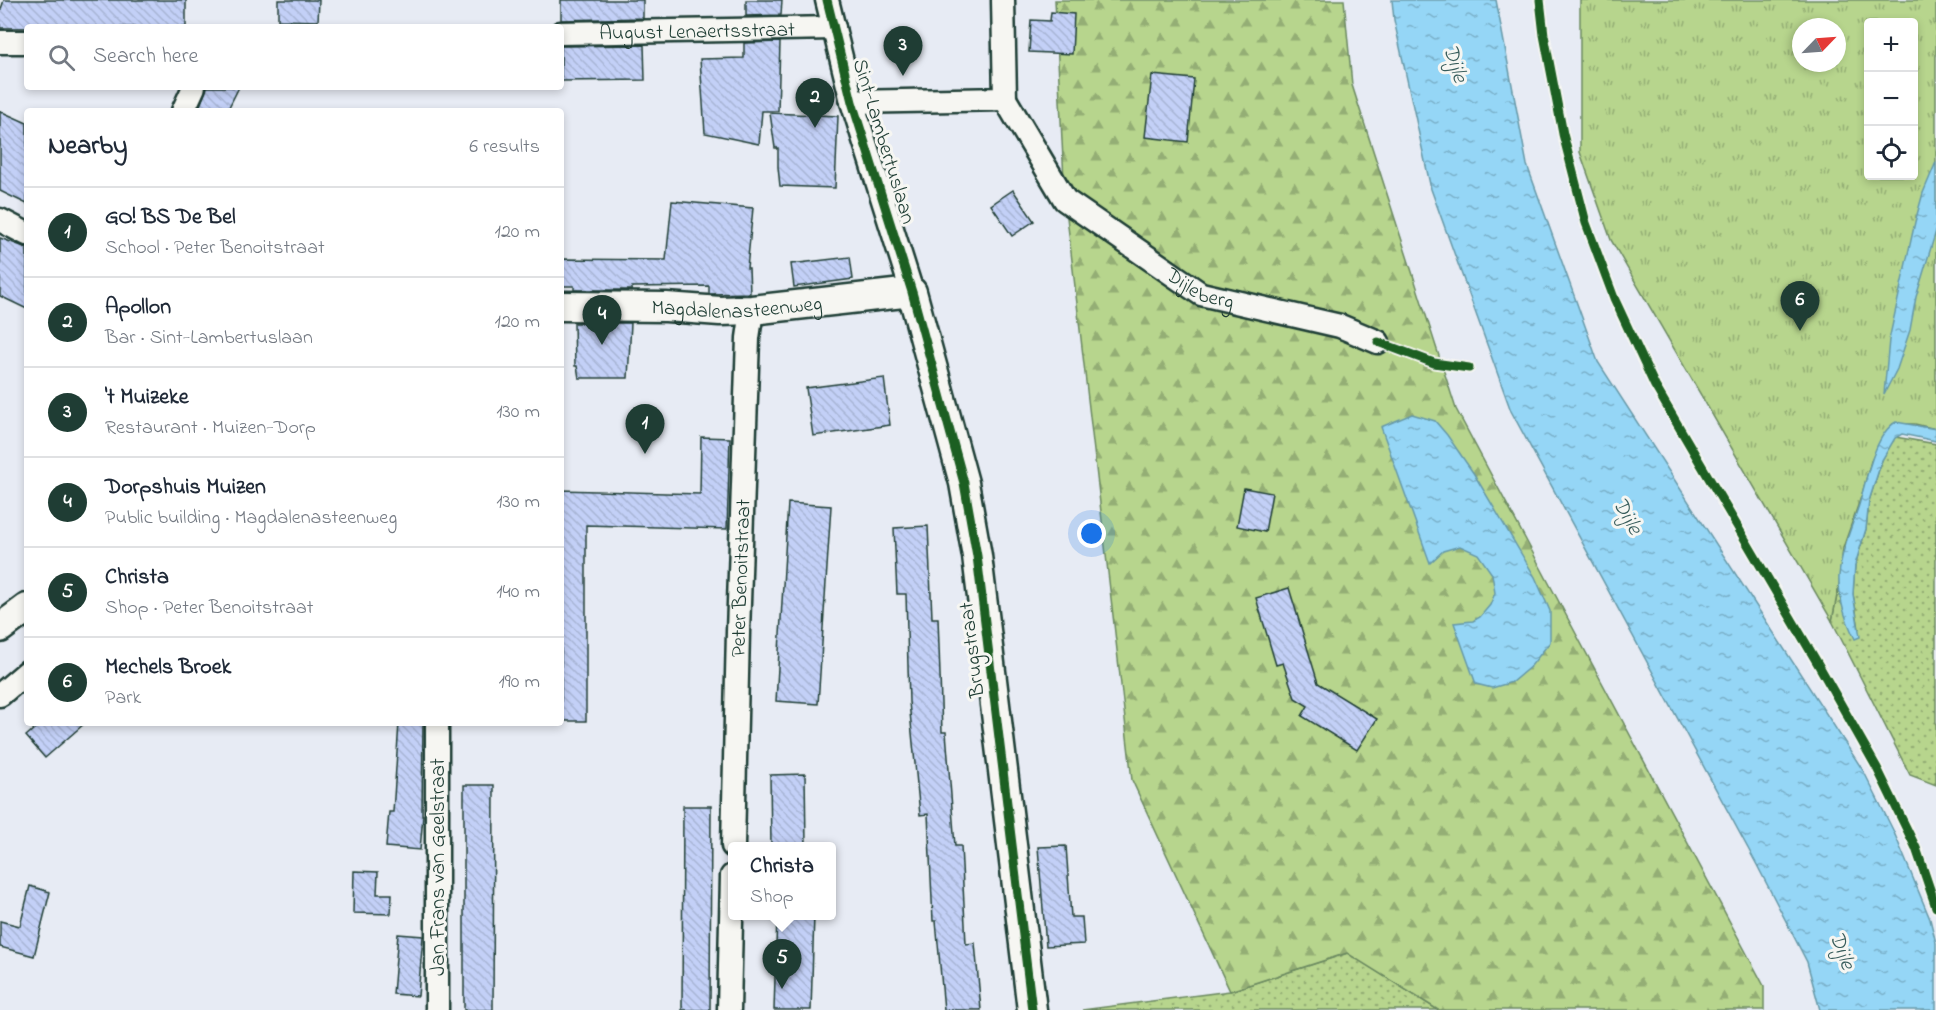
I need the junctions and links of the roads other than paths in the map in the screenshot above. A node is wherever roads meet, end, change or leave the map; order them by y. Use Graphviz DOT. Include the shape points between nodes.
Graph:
graph roads {
  1 [pos="827,0"];
  2 [pos="1002,0"];
  3 [pos="834,28"];
  4 [pos="564,33"];
  5 [pos="0,42"];
  6 [pos="24,42"];
  7 [pos="193,90"];
  8 [pos="1005,99"];
  9 [pos="852,102"];
  10 [pos="184,108"];
  11 [pos="0,220"];
  12 [pos="24,232"];
  13 [pos="912,292"];
  14 [pos="564,306"];
  15 [pos="752,310"];
  16 [pos="1378,342"];
  17 [pos="24,610"];
  18 [pos="0,628"];
  19 [pos="24,675"];
  20 [pos="0,695"];
  21 [pos="437,726"];
  22 [pos="733,842"];
  23 [pos="731,920"];
  24 [pos="438,1010"];
  25 [pos="729,1010"];
  26 [pos="1032,1010"];
  1 -- 3 [label="street, Sint-Lambertuslaan"];
  2 -- 8 [label="street"];
  3 -- 4 [label="street, August Lenaertsstraat"];
  3 -- 9 [label="street, Sint-Lambertuslaan"];
  5 -- 6 [label="street"];
  7 -- 10 [label="street"];
  8 -- 9 [label="street"];
  8 -- 16 [label="street, Dijleberg" via="1065,200 1201,294 1340,326"];
  9 -- 13 [label="street, Sint-Lambertuslaan"];
  11 -- 12 [label="street"];
  13 -- 15 [label="street, Magdalenasteenweg"];
  13 -- 26 [label="street, Brugstraat" via="964,483 977,556"];
  14 -- 15 [label="street, Magdalenasteenweg"];
  15 -- 22 [label="street, Peter Benoitstraat" via="748,338"];
  17 -- 18 [label="street"];
  19 -- 20 [label="street"];
  21 -- 24 [label="street, Jan Frans van Geelstraat"];
  23 -- 25 [label="street"];
}
